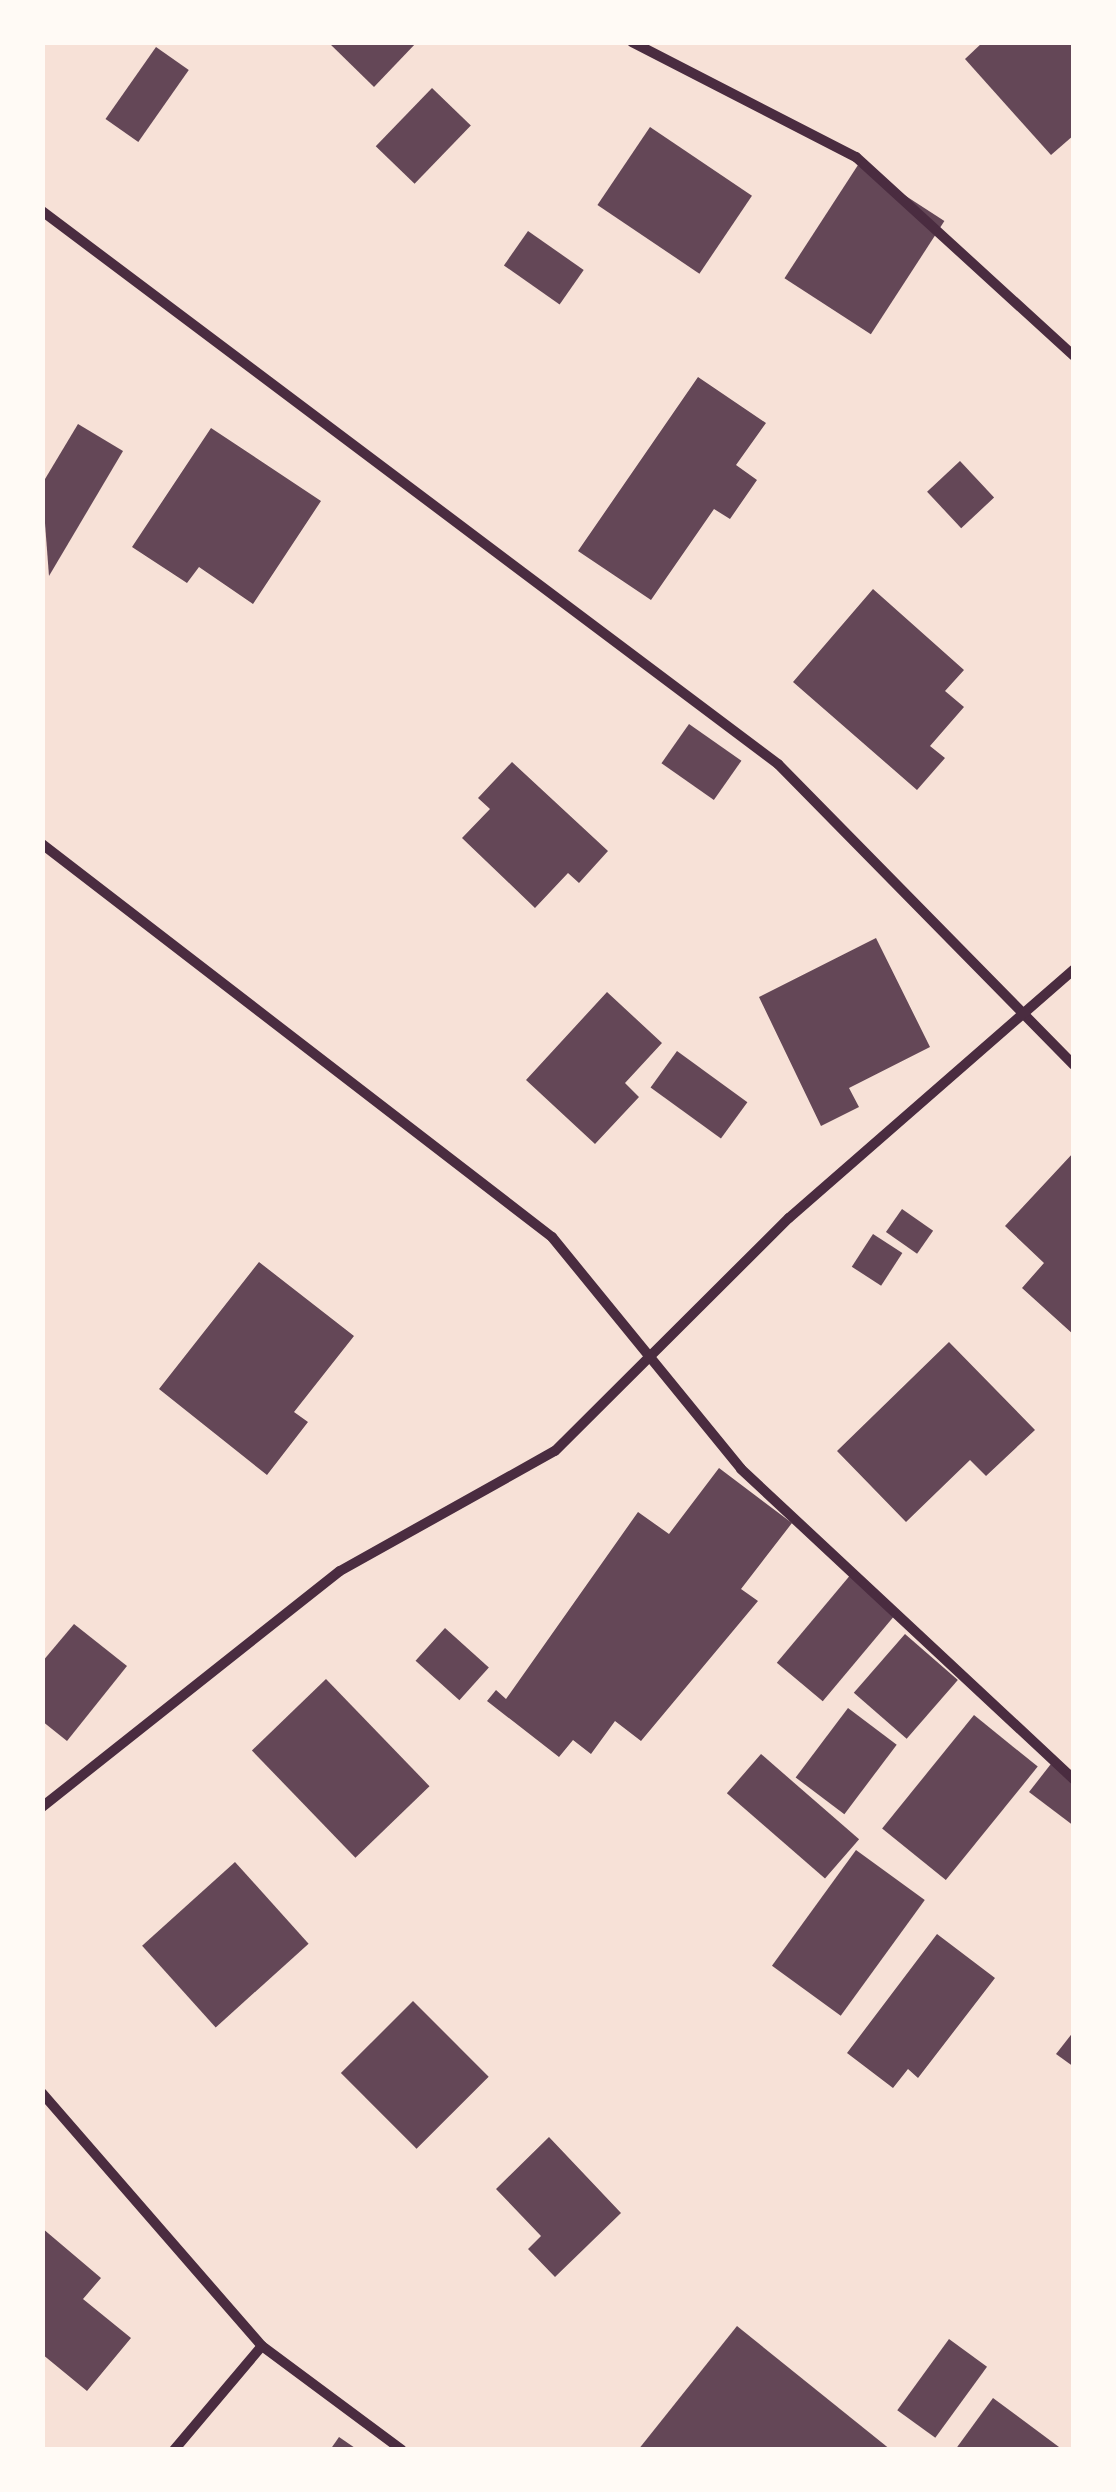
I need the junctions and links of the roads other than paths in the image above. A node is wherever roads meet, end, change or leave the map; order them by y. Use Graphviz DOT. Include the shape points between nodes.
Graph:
graph roads {
  1 [pos="632,42"];
  2 [pos="42,210"];
  3 [pos="1074,356"];
  4 [pos="42,844"];
  5 [pos="1074,970"];
  6 [pos="1022,1014"];
  7 [pos="1074,1065"];
  8 [pos="648,1356"];
  9 [pos="1074,1779"];
  10 [pos="42,1807"];
  11 [pos="42,2093"];
  12 [pos="262,2346"];
  13 [pos="174,2450"];
  14 [pos="402,2450"];
  1 -- 3 [label="street" via="856,157"];
  2 -- 6 [label="street" via="778,764"];
  4 -- 8 [label="street" via="552,1237"];
  5 -- 6 [label="street"];
  6 -- 7 [label="street"];
  6 -- 8 [label="street"];
  8 -- 9 [label="street" via="741,1469"];
  8 -- 10 [label="street" via="555,1451 340,1570"];
  11 -- 12 [label="street"];
  12 -- 13 [label="street"];
  12 -- 14 [label="street"];
}
